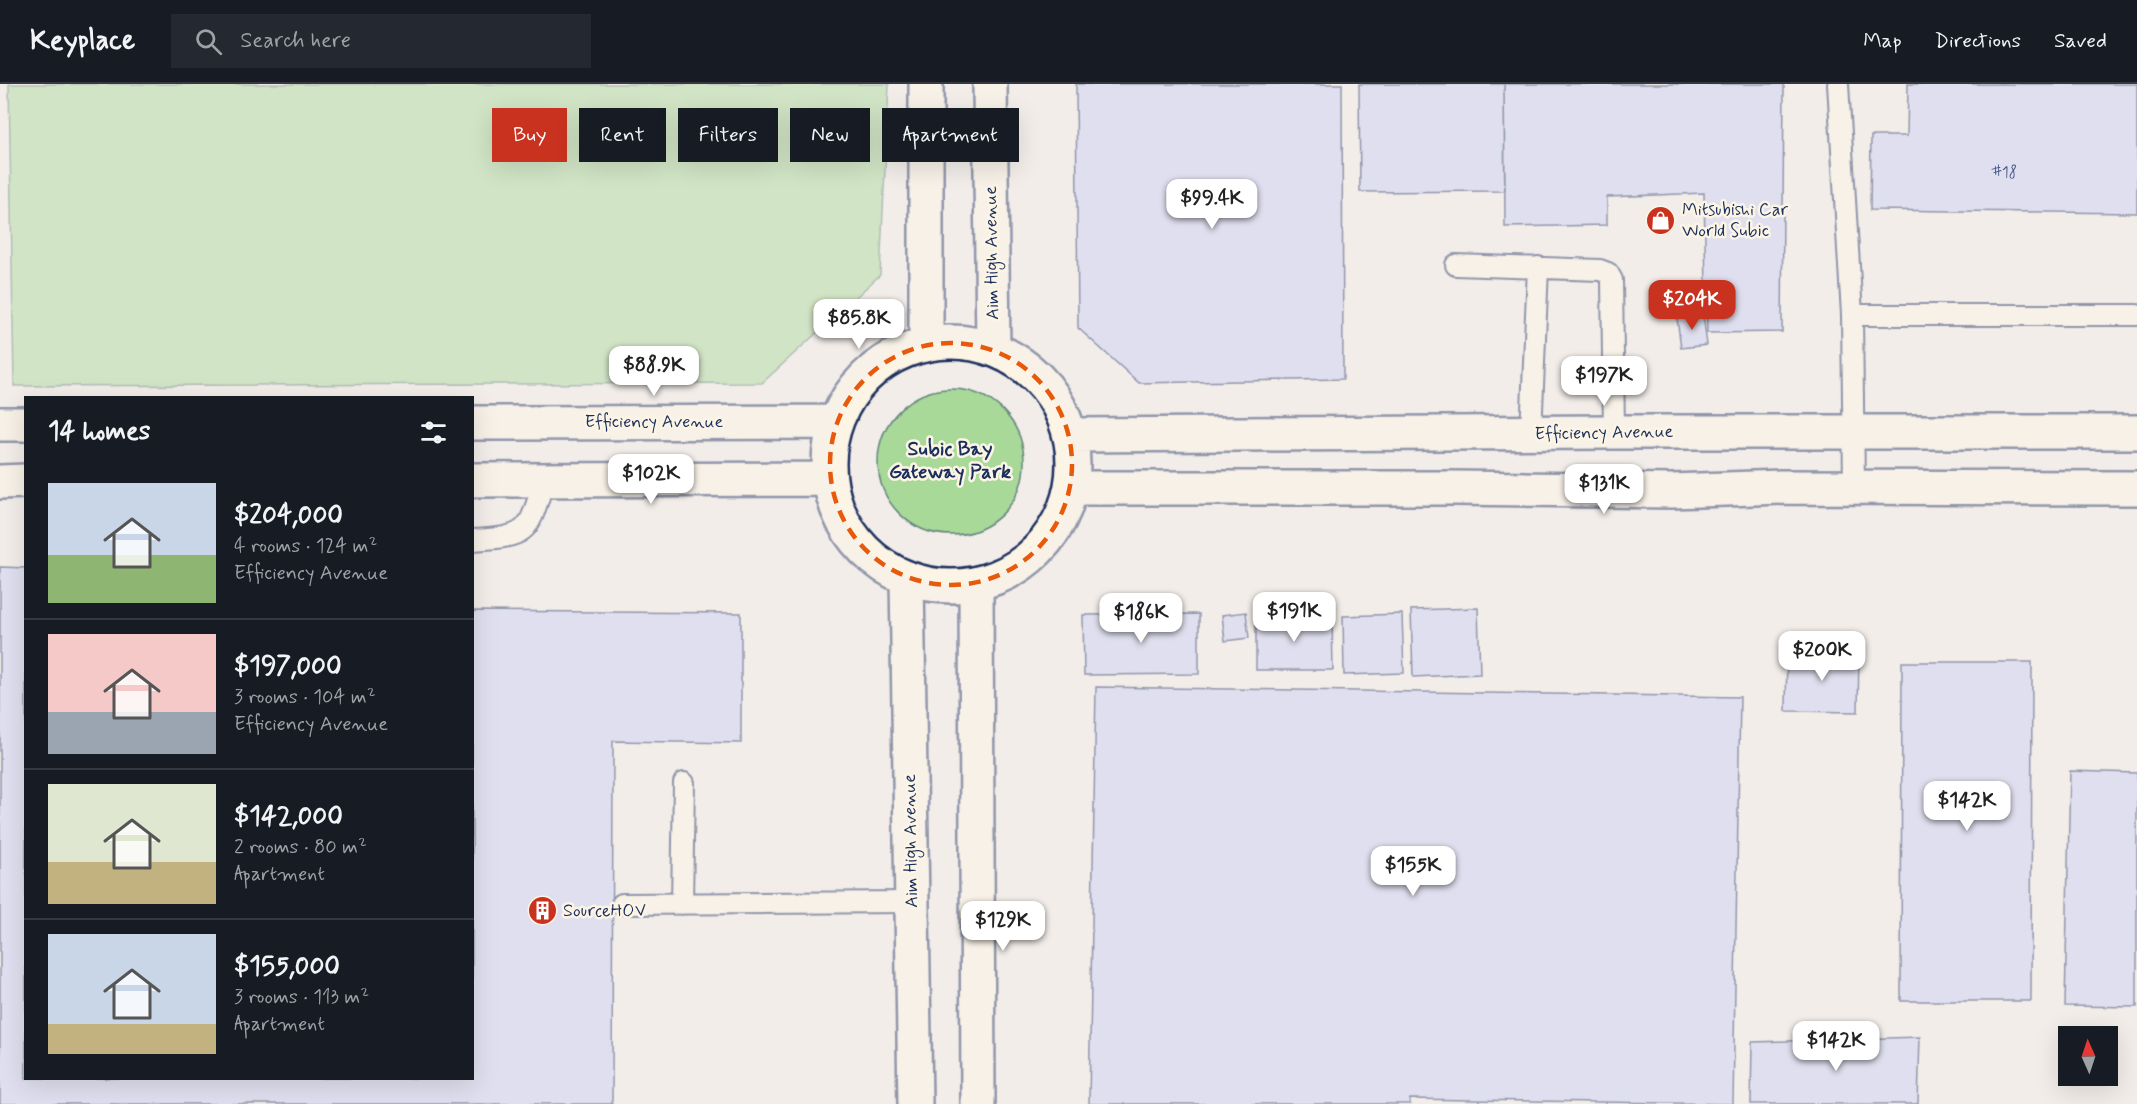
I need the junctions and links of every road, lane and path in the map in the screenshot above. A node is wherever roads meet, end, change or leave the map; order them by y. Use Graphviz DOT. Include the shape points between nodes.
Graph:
graph roads {
  1 [pos="926,84"];
  2 [pos="990,84"];
  3 [pos="1838,84"];
  4 [pos="1456,265"];
  5 [pos="1539,267"];
  6 [pos="1852,315"];
  7 [pos="2137,315"];
  8 [pos="926,345"];
  9 [pos="993,350"];
  10 [pos="836,422"];
  11 [pos="474,423"];
  12 [pos="0,424"];
  13 [pos="24,424"];
  14 [pos="1614,432"];
  15 [pos="2137,432"];
  16 [pos="1853,433"];
  17 [pos="1531,434"];
  18 [pos="1071,435"];
  19 [pos="829,479"];
  20 [pos="474,480"];
  21 [pos="544,480"];
  22 [pos="0,482"];
  23 [pos="24,482"];
  24 [pos="1071,488"];
  25 [pos="1854,488"];
  26 [pos="2137,488"];
  27 [pos="474,540"];
  28 [pos="907,578"];
  29 [pos="976,584"];
  30 [pos="684,783"];
  31 [pos="912,902"];
  32 [pos="622,904"];
  33 [pos="682,904"];
  34 [pos="915,1104"];
  35 [pos="978,1104"];
  1 -- 8 [label="street"];
  2 -- 9 [label="street, Aim High Avenue"];
  3 -- 6 [label="lane"];
  4 -- 5 [label="lane"];
  5 -- 14 [label="lane" via="1600,270 1612,280"];
  5 -- 17 [label="lane"];
  6 -- 7 [label="lane"];
  6 -- 16 [label="lane"];
  8 -- 9 [label="street" via="948,342"];
  8 -- 10 [label="street" via="902,352 874,370 846,400"];
  9 -- 18 [label="street" via="1015,360 1039,380 1050,392"];
  10 -- 11 [label="street, Efficiency Avenue"];
  10 -- 19 [label="street" via="828,459"];
  12 -- 13 [label="street"];
  14 -- 16 [label="street, Efficiency Avenue"];
  14 -- 17 [label="street, Efficiency Avenue"];
  15 -- 16 [label="street, Efficiency Avenue"];
  16 -- 25 [label="lane"];
  17 -- 18 [label="street, Efficiency Avenue"];
  18 -- 24 [label="street"];
  19 -- 21 [label="street"];
  19 -- 28 [label="street" via="846,528 883,566"];
  20 -- 21 [label="street"];
  21 -- 27 [label="lane" via="531,522 520,533"];
  22 -- 23 [label="street"];
  24 -- 25 [label="street"];
  24 -- 29 [label="street" via="1063,515 1048,539 1028,559"];
  25 -- 26 [label="street"];
  28 -- 29 [label="street" via="941,586"];
  28 -- 31 [label="street, Aim High Avenue"];
  29 -- 35 [label="street"];
  30 -- 33 [label="lane"];
  31 -- 33 [label="lane"];
  31 -- 34 [label="street, Aim High Avenue"];
  32 -- 33 [label="lane"];
}
